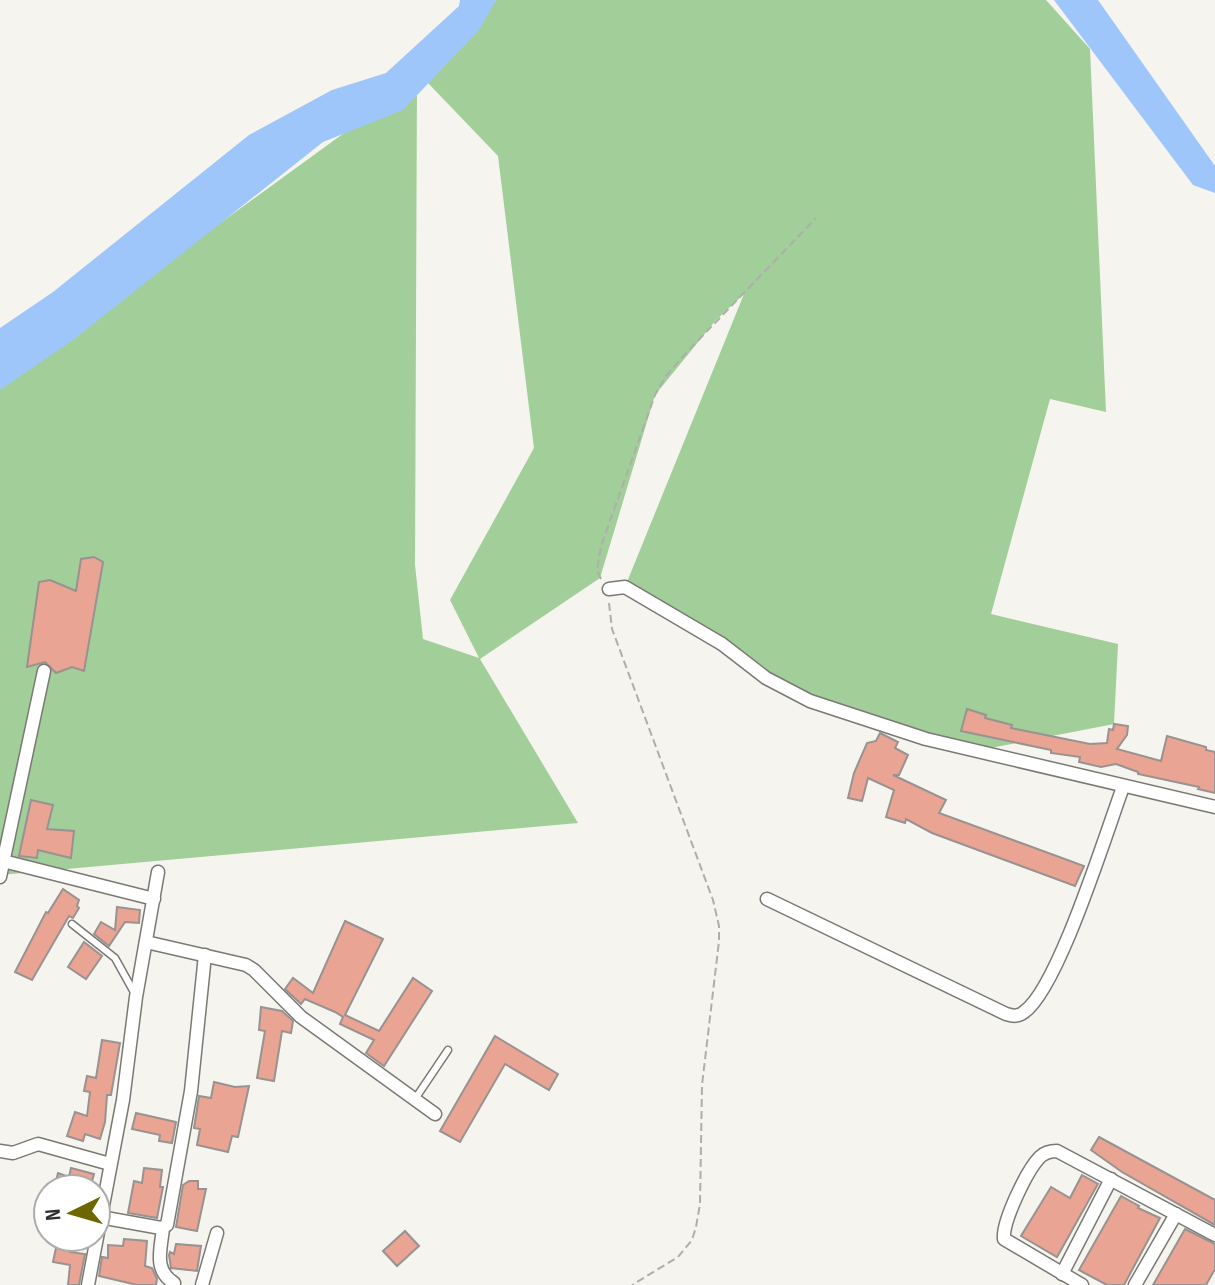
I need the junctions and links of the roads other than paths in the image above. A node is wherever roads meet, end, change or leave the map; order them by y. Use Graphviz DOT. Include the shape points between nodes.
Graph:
graph roads {
  1 [pos="609,589"];
  2 [pos="44,671"];
  3 [pos="1123,787"];
  4 [pos="1215,807"];
  5 [pos="3,861"];
  6 [pos="158,872"];
  7 [pos="0,877"];
  8 [pos="154,899"];
  9 [pos="767,899"];
  10 [pos="72,924"];
  11 [pos="146,942"];
  12 [pos="205,955"];
  13 [pos="136,997"];
  14 [pos="448,1050"];
  15 [pos="415,1099"];
  16 [pos="435,1114"];
  17 [pos="0,1151"];
  18 [pos="110,1164"];
  19 [pos="108,1173"];
  20 [pos="1111,1179"];
  21 [pos="1176,1214"];
  22 [pos="112,1219"];
  23 [pos="163,1228"];
  24 [pos="217,1233"];
  25 [pos="1215,1235"];
  26 [pos="94,1253"];
  27 [pos="1062,1274"];
  28 [pos="174,1283"];
  29 [pos="88,1285"];
  30 [pos="202,1285"];
  31 [pos="1082,1285"];
  32 [pos="1135,1285"];
  1 -- 3 [label="street" via="625,587 810,701 926,739"];
  2 -- 5 [label="street"];
  3 -- 4 [label="street"];
  3 -- 9 [label="street" via="1057,964 1042,993 1018,1016"];
  5 -- 7 [label="street"];
  5 -- 8 [label="street"];
  6 -- 8 [label="street"];
  8 -- 11 [label="street"];
  10 -- 13 [label="lane" via="115,958"];
  11 -- 12 [label="street"];
  11 -- 13 [label="street"];
  12 -- 15 [label="street" via="254,970 301,1017"];
  12 -- 23 [label="street" via="191,1091"];
  13 -- 18 [label="street"];
  14 -- 15 [label="lane"];
  15 -- 16 [label="street"];
  17 -- 18 [label="street" via="13,1153 38,1144"];
  18 -- 19 [label="street"];
  20 -- 21 [label="street"];
  20 -- 27 [label="street"];
  20 -- 27 [label="street" via="1057,1151 1040,1157 1031,1170 1004,1239"];
  21 -- 25 [label="street"];
  21 -- 32 [label="street"];
  22 -- 23 [label="street"];
  23 -- 28 [label="street" via="161,1269"];
  24 -- 30 [label="street"];
  26 -- 29 [label="street"];
  27 -- 31 [label="street"];
}
